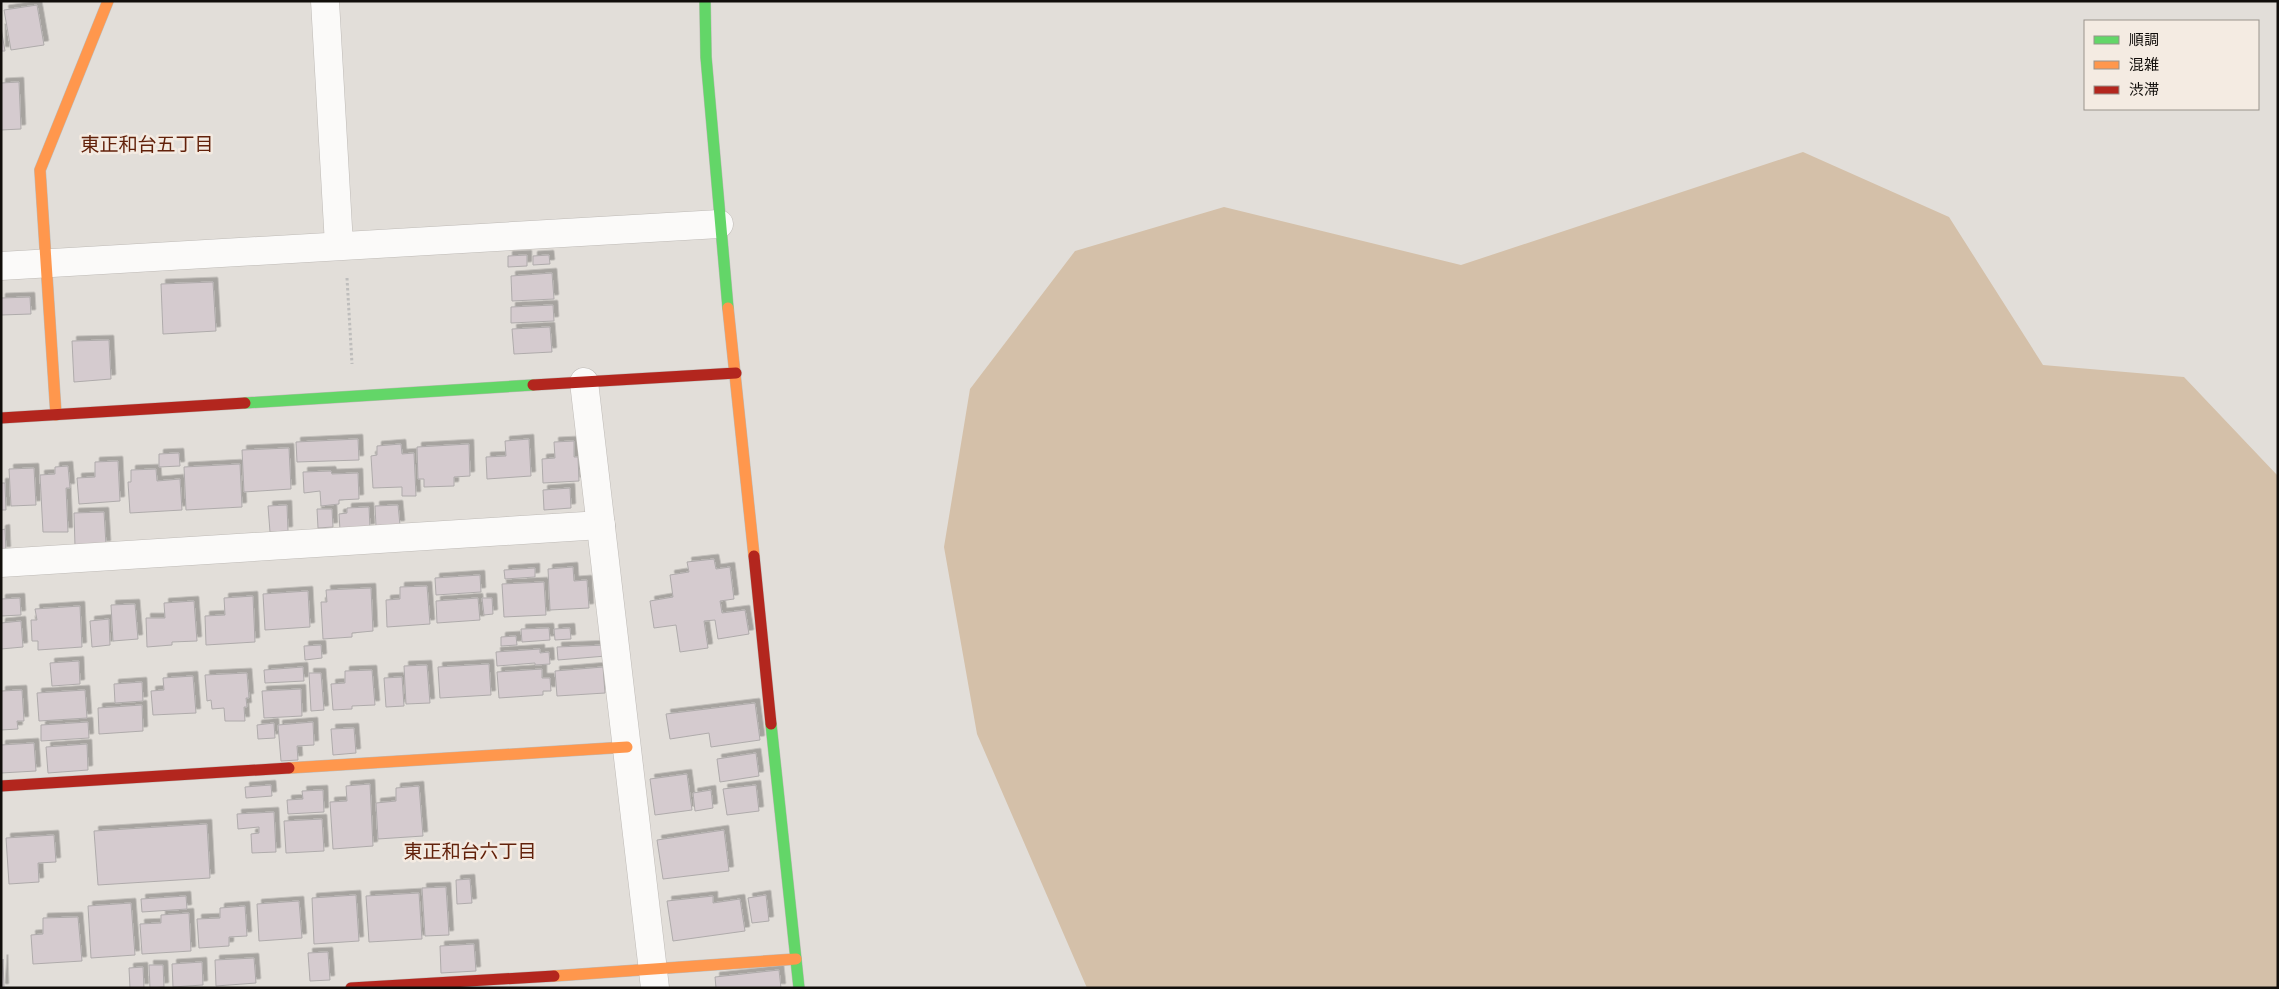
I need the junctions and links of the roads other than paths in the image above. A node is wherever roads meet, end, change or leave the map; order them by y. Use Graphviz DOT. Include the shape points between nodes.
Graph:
graph roads {
  1 [pos="108,1"];
  2 [pos="325,1"];
  3 [pos="705,1"];
  4 [pos="720,224"];
  5 [pos="342,245"];
  6 [pos="46,263"];
  7 [pos="1,266"];
  8 [pos="736,373"];
  9 [pos="584,382"];
  10 [pos="56,415"];
  11 [pos="1,418"];
  12 [pos="602,525"];
  13 [pos="1,563"];
  14 [pos="627,747"];
  15 [pos="1,786"];
  16 [pos="796,959"];
  17 [pos="654,979"];
  18 [pos="351,988"];
  19 [pos="799,988"];
  1 -- 6 [label="street" via="40,170"];
  2 -- 5 [label="street"];
  3 -- 4 [label="street" via="706,57"];
  4 -- 5 [label="street"];
  4 -- 8 [label="street"];
  5 -- 6 [label="street"];
  6 -- 7 [label="street"];
  6 -- 10 [label="street"];
  8 -- 9 [label="street"];
  8 -- 16 [label="street"];
  9 -- 10 [label="street"];
  9 -- 12 [label="street"];
  10 -- 11 [label="street"];
  12 -- 13 [label="street"];
  12 -- 14 [label="street"];
  14 -- 15 [label="street"];
  14 -- 17 [label="street"];
  16 -- 17 [label="street"];
  16 -- 19 [label="street"];
  17 -- 18 [label="street"];
}
